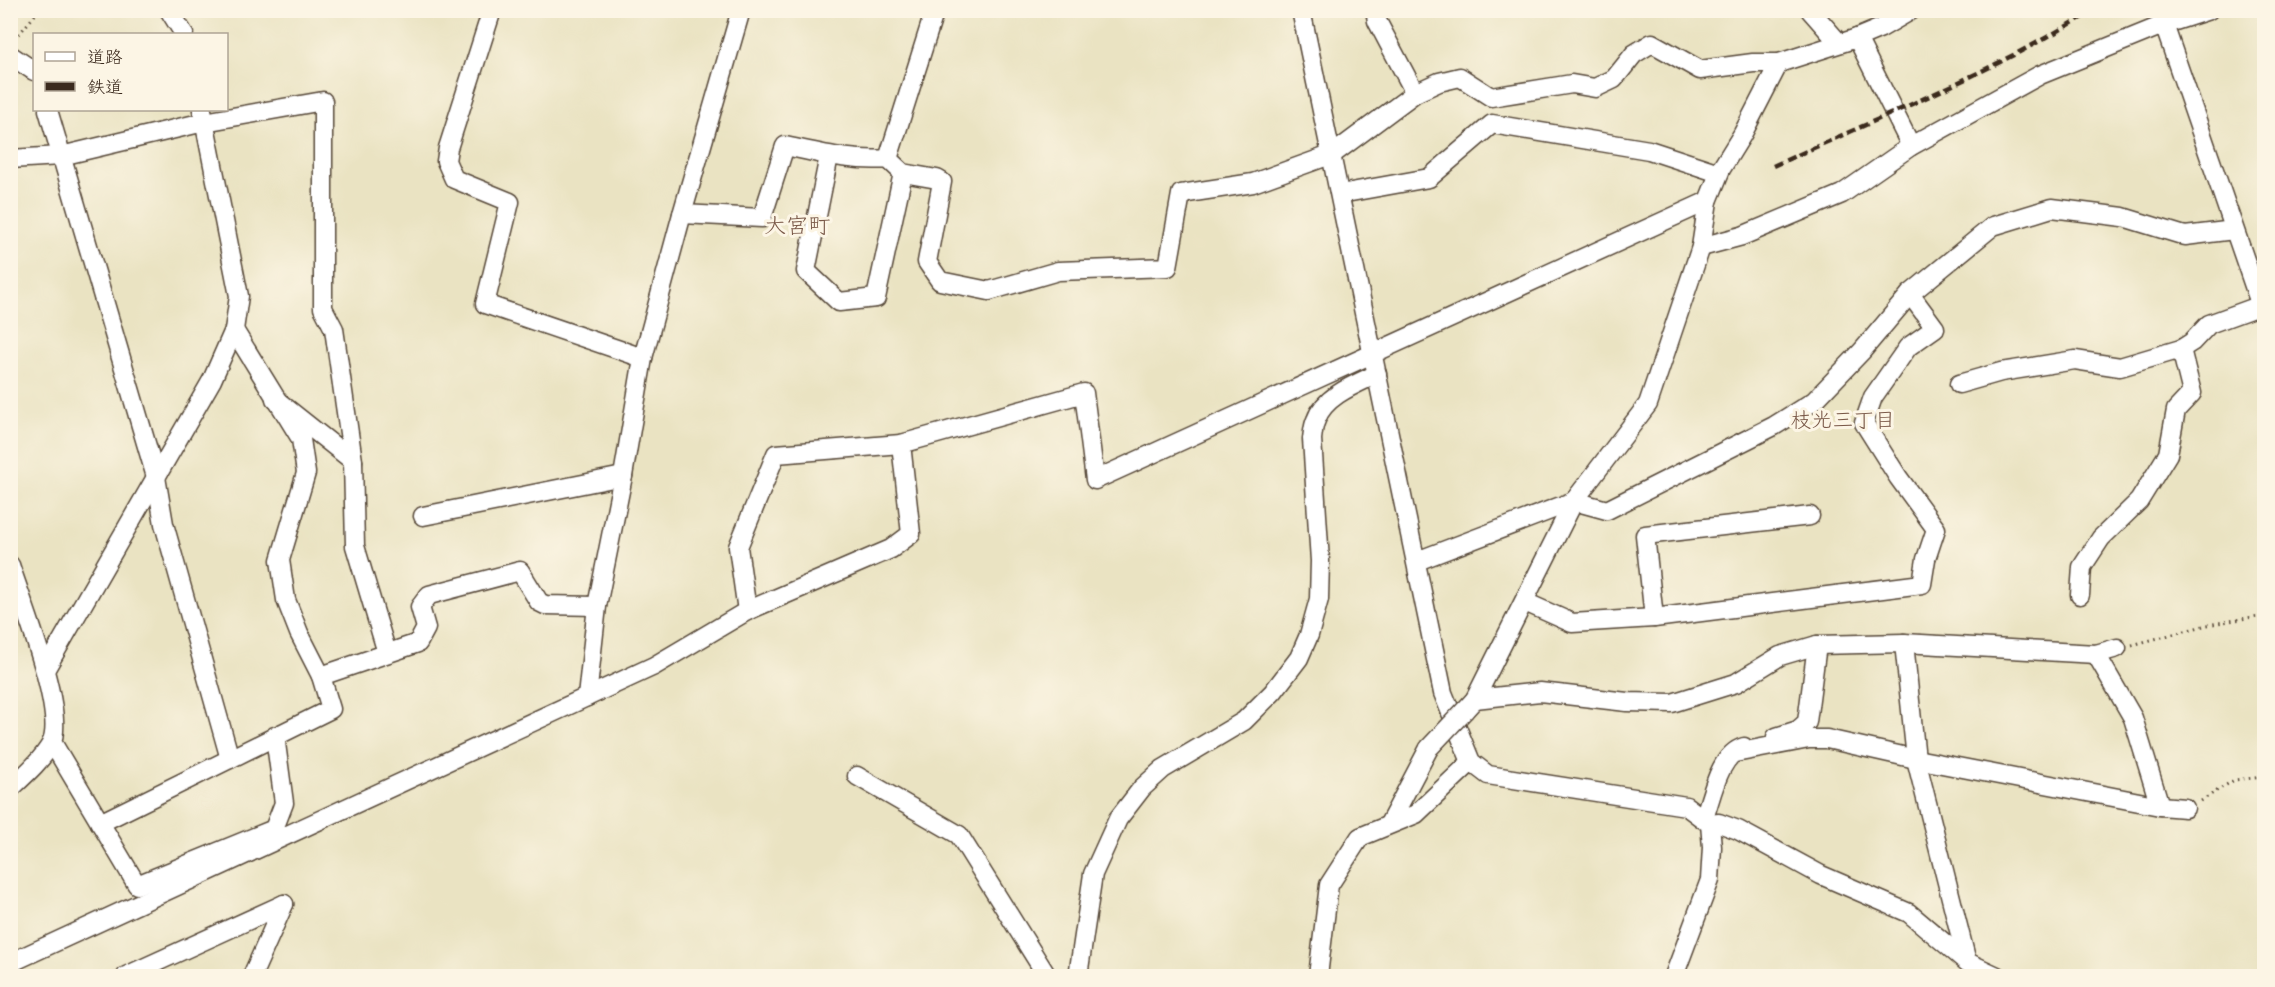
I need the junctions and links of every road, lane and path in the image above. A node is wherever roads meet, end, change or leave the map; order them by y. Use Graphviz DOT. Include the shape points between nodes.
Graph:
graph roads {
  1 [pos="39,10"];
  2 [pos="169,10"];
  3 [pos="492,10"];
  4 [pos="741,10"];
  5 [pos="935,10"];
  6 [pos="1301,10"];
  7 [pos="1375,10"];
  8 [pos="1810,10"];
  9 [pos="1912,10"];
  10 [pos="2209,10"];
  11 [pos="2161,18"];
  12 [pos="183,33"];
  13 [pos="1857,38"];
  14 [pos="1839,43"];
  15 [pos="10,45"];
  16 [pos="10,55"];
  17 [pos="1779,63"];
  18 [pos="33,70"];
  19 [pos="1415,93"];
  20 [pos="48,111"];
  21 [pos="203,116"];
  22 [pos="1911,146"];
  23 [pos="1332,154"];
  24 [pos="61,156"];
  25 [pos="829,156"];
  26 [pos="10,159"];
  27 [pos="888,159"];
  28 [pos="903,173"];
  29 [pos="1719,173"];
  30 [pos="1340,194"];
  31 [pos="1708,201"];
  32 [pos="682,214"];
  33 [pos="2234,230"];
  34 [pos="1701,247"];
  35 [pos="1910,294"];
  36 [pos="2263,307"];
  37 [pos="234,330"];
  38 [pos="2181,349"];
  39 [pos="1372,356"];
  40 [pos="643,358"];
  41 [pos="1377,374"];
  42 [pos="1959,384"];
  43 [pos="275,399"];
  44 [pos="901,444"];
  45 [pos="353,461"];
  46 [pos="623,476"];
  47 [pos="156,477"];
  48 [pos="1574,501"];
  49 [pos="423,516"];
  50 [pos="1810,516"];
  51 [pos="1417,561"];
  52 [pos="10,565"];
  53 [pos="2080,594"];
  54 [pos="1525,602"];
  55 [pos="597,606"];
  56 [pos="747,611"];
  57 [pos="2265,615"];
  58 [pos="1654,618"];
  59 [pos="1904,643"];
  60 [pos="1817,645"];
  61 [pos="2117,648"];
  62 [pos="387,653"];
  63 [pos="2097,654"];
  64 [pos="45,670"];
  65 [pos="321,676"];
  66 [pos="587,697"];
  67 [pos="1470,704"];
  68 [pos="275,736"];
  69 [pos="52,742"];
  70 [pos="1735,753"];
  71 [pos="230,759"];
  72 [pos="1916,759"];
  73 [pos="1471,762"];
  74 [pos="857,776"];
  75 [pos="2265,777"];
  76 [pos="10,789"];
  77 [pos="2160,806"];
  78 [pos="2185,808"];
  79 [pos="1707,821"];
  80 [pos="100,823"];
  81 [pos="1389,824"];
  82 [pos="1967,962"];
  83 [pos="10,963"];
  84 [pos="126,976"];
  85 [pos="252,976"];
  86 [pos="1047,976"];
  87 [pos="1078,976"];
  88 [pos="1318,976"];
  89 [pos="1674,976"];
  90 [pos="1997,976"];
  1 -- 15 [label="path"];
  2 -- 12 [label="street"];
  3 -- 40 [label="street" via="446,160 454,179 510,202 485,304"];
  4 -- 32 [label="street"];
  5 -- 27 [label="street"];
  6 -- 23 [label="street"];
  7 -- 19 [label="street"];
  8 -- 14 [label="street"];
  9 -- 13 [label="street"];
  10 -- 11 [label="street"];
  11 -- 22 [label="street" via="2040,75"];
  11 -- 33 [label="street"];
  13 -- 14 [label="street"];
  13 -- 22 [label="street"];
  14 -- 17 [label="street"];
  16 -- 18 [label="street"];
  17 -- 19 [label="street" via="1700,70 1652,44 1634,54 1614,79 1595,88 1572,84 1491,97 1460,77"];
  17 -- 29 [label="street"];
  19 -- 23 [label="street"];
  20 -- 24 [label="street"];
  21 -- 24 [label="street"];
  21 -- 37 [label="street" via="239,296"];
  21 -- 45 [label="street" via="323,100 323,308 334,329"];
  22 -- 34 [label="street" via="1842,194 1742,237"];
  23 -- 28 [label="street" via="1253,183 1181,194 1168,267 1058,271 989,291 940,281 927,262 942,182"];
  23 -- 30 [label="street"];
  24 -- 26 [label="street"];
  24 -- 47 [label="street"];
  25 -- 27 [label="street" via="868,161"];
  25 -- 28 [label="street" via="806,271 839,302 876,298"];
  25 -- 32 [label="street" via="785,146 762,218"];
  27 -- 28 [label="street"];
  29 -- 30 [label="street" via="1649,150 1492,124 1429,178"];
  29 -- 31 [label="street"];
  30 -- 39 [label="street"];
  31 -- 34 [label="street"];
  31 -- 39 [label="street"];
  32 -- 40 [label="street"];
  33 -- 35 [label="street" via="2185,236 2123,217 2052,208 1993,226"];
  33 -- 36 [label="street"];
  34 -- 48 [label="street" via="1648,404"];
  35 -- 48 [label="street" via="1814,401 1774,426 1607,510"];
  35 -- 58 [label="street" via="1935,328 1908,347 1873,397 1864,423 1936,529 1922,584"];
  36 -- 38 [label="street" via="2209,324"];
  37 -- 43 [label="street"];
  37 -- 47 [label="street" via="212,380"];
  38 -- 42 [label="street" via="2120,368 2075,360 2001,372"];
  38 -- 53 [label="street" via="2192,393 2176,410 2168,454 2139,501 2101,538 2082,567"];
  39 -- 41 [label="street"];
  39 -- 44 [label="street" via="1095,480 1084,393"];
  40 -- 46 [label="street"];
  41 -- 51 [label="street"];
  41 -- 87 [label="street" via="1325,405 1316,419 1312,439 1319,599 1299,658 1244,721 1163,770 1142,788 1118,819 1093,874"];
  43 -- 45 [label="street"];
  43 -- 65 [label="street" via="301,439 306,473 280,560 286,600"];
  44 -- 56 [label="street" via="911,534 891,549"];
  44 -- 56 [label="street" via="776,454 738,547"];
  45 -- 62 [label="street" via="355,546"];
  46 -- 49 [label="street"];
  46 -- 55 [label="street"];
  47 -- 64 [label="street"];
  47 -- 71 [label="street" via="164,524"];
  48 -- 51 [label="street"];
  48 -- 54 [label="street"];
  50 -- 58 [label="street" via="1645,535"];
  51 -- 73 [label="street" via="1443,693"];
  52 -- 64 [label="street"];
  54 -- 58 [label="street" via="1572,623"];
  54 -- 67 [label="street"];
  55 -- 62 [label="street" via="538,602 520,571 429,595 420,607 426,628 417,643"];
  55 -- 66 [label="street"];
  56 -- 66 [label="street" via="654,666"];
  57 -- 61 [label="path"];
  59 -- 60 [label="street"];
  59 -- 63 [label="street"];
  59 -- 72 [label="street"];
  60 -- 67 [label="street" via="1780,656 1736,683 1672,704 1540,692"];
  60 -- 70 [label="street" via="1807,722 1798,730 1739,748"];
  61 -- 63 [label="street"];
  62 -- 65 [label="street"];
  63 -- 77 [label="street" via="2133,718"];
  64 -- 69 [label="street" via="54,718"];
  65 -- 68 [label="street" via="331,709"];
  66 -- 83 [label="street"];
  67 -- 81 [label="street, bridge" via="1429,748"];
  68 -- 71 [label="street"];
  68 -- 80 [label="street" via="284,803 274,829 137,885"];
  69 -- 76 [label="street" via="32,769"];
  69 -- 80 [label="street"];
  70 -- 72 [label="street" via="1827,739"];
  70 -- 79 [label="street" via="1724,763"];
  71 -- 80 [label="street"];
  72 -- 77 [label="street"];
  72 -- 82 [label="street"];
  73 -- 79 [label="street" via="1488,775 1686,806"];
  73 -- 81 [label="street" via="1416,814"];
  74 -- 86 [label="street" via="959,835"];
  75 -- 78 [label="path" via="2234,780"];
  77 -- 78 [label="street"];
  79 -- 82 [label="street" via="1738,830 1821,875 1909,913"];
  79 -- 89 [label="street" via="1712,847 1710,880"];
  81 -- 88 [label="street" via="1360,837 1329,885"];
  82 -- 90 [label="street"];
  84 -- 85 [label="street" via="284,904"];
}
